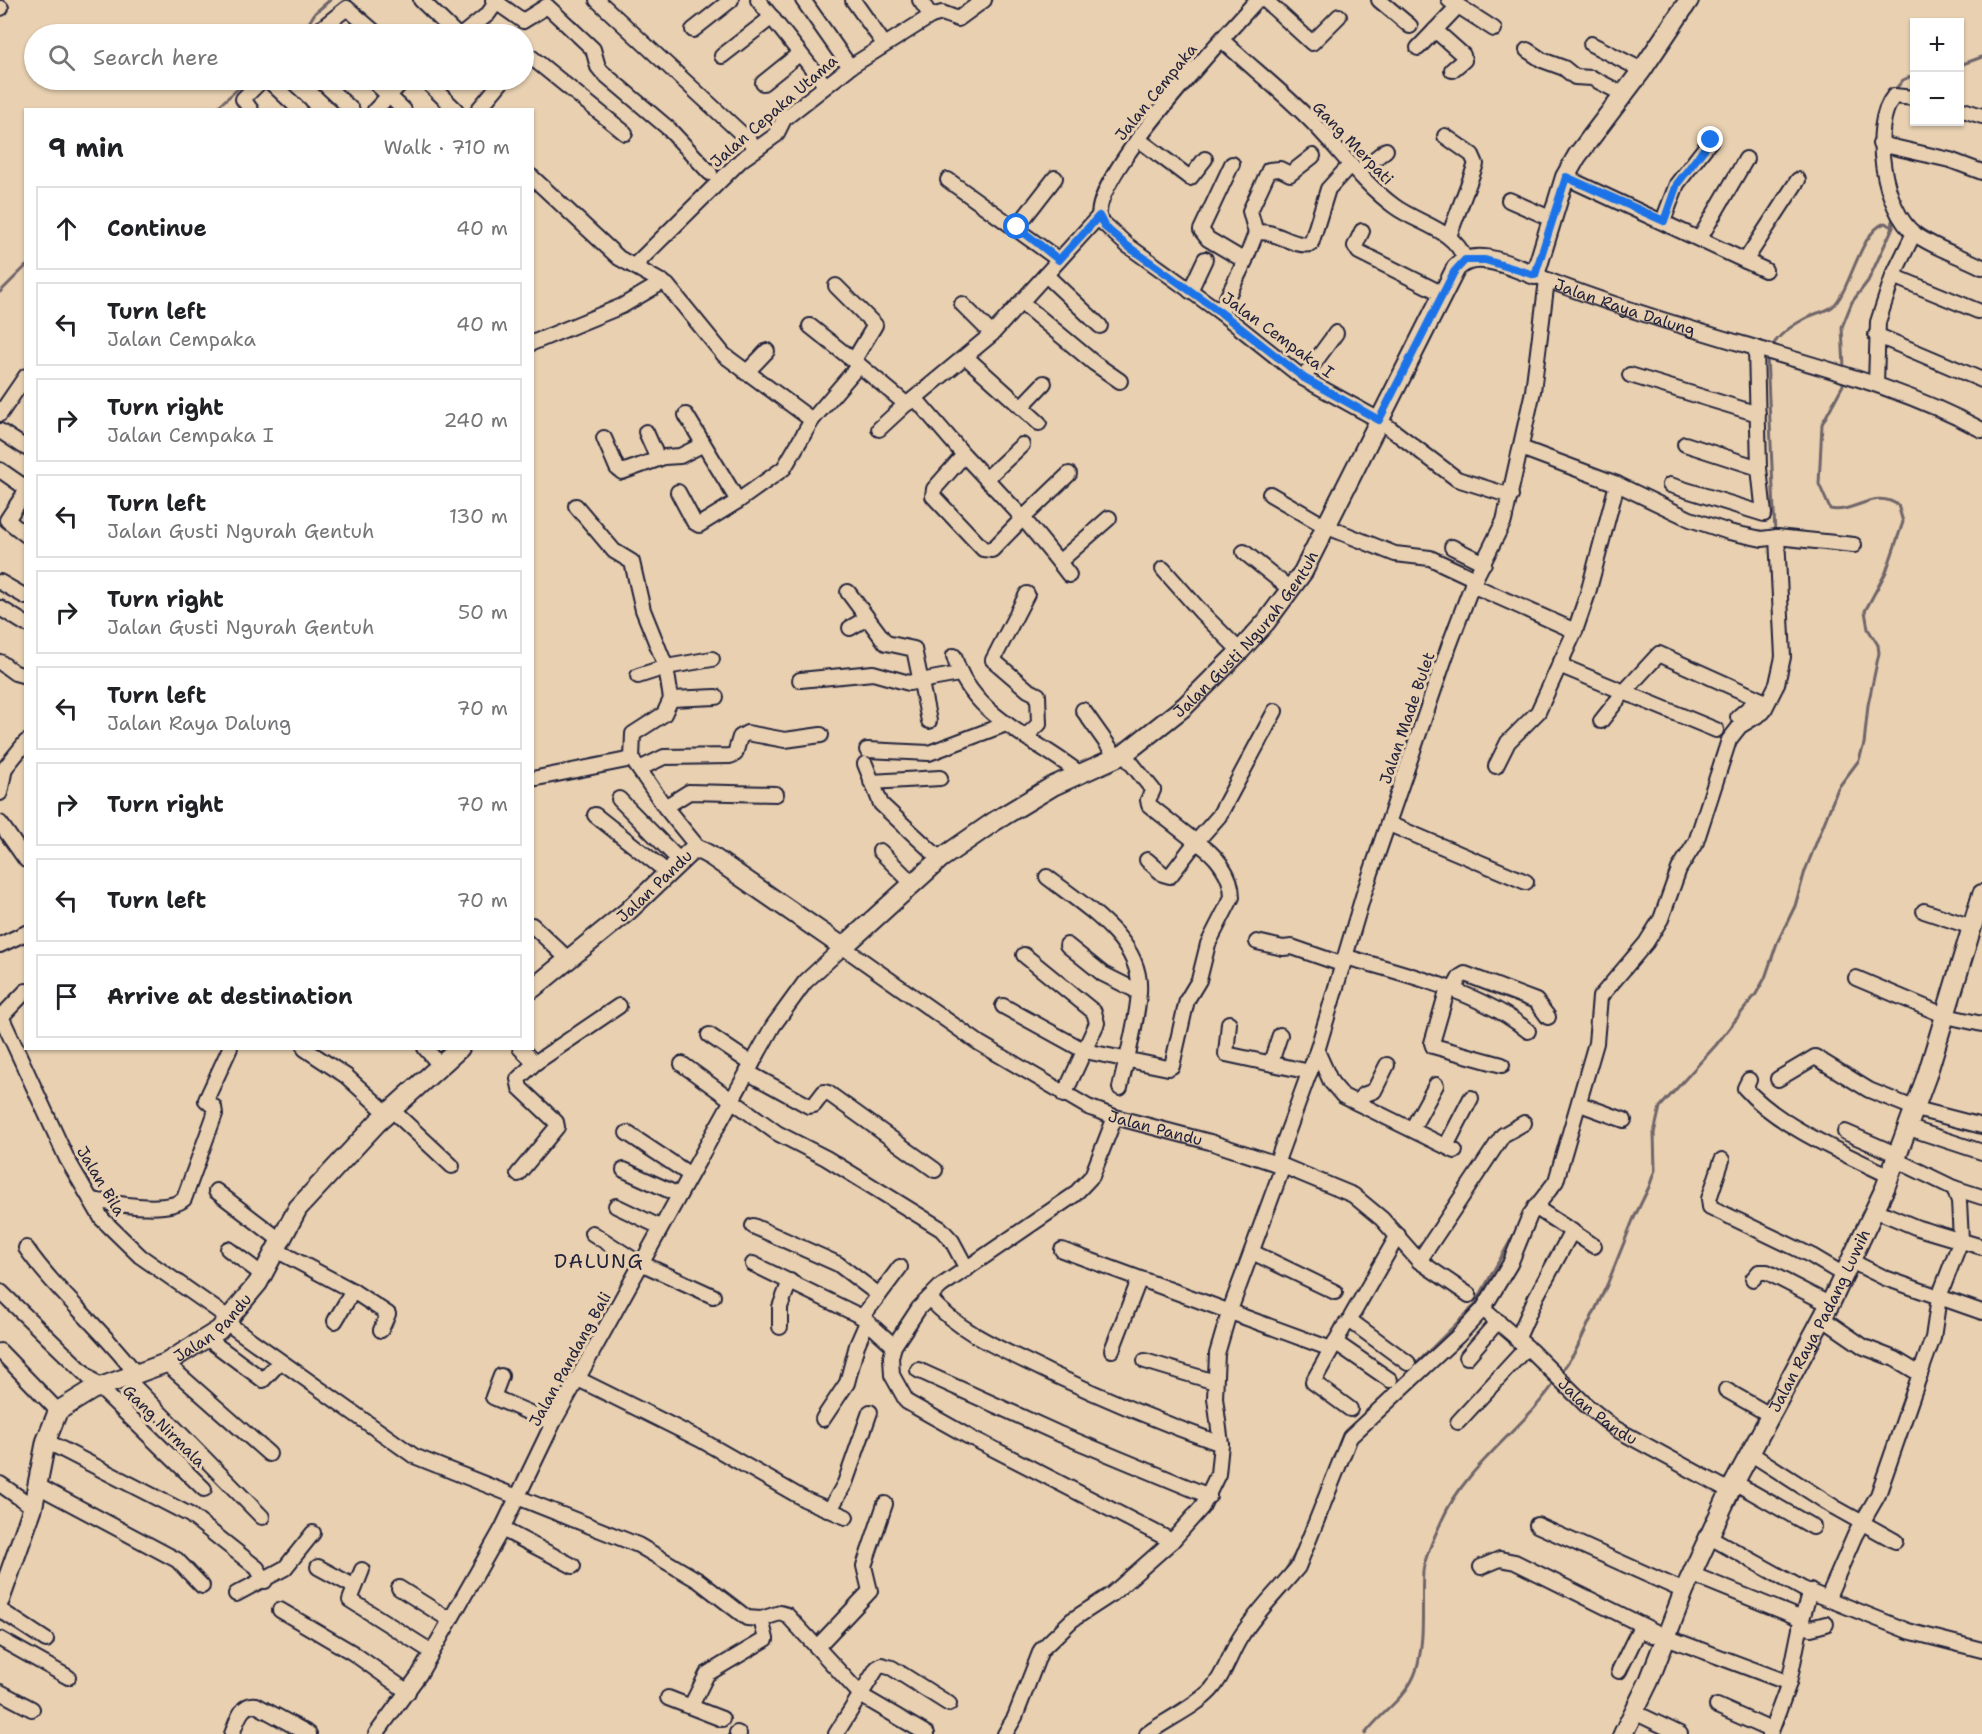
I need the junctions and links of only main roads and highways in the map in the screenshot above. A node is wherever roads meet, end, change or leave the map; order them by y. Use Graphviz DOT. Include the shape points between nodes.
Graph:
graph roads {
  1 [pos="1689,0"];
  2 [pos="1465,260"];
  3 [pos="1982,894"];
  4 [pos="844,946"];
  5 [pos="536,980"];
  6 [pos="458,1050"];
  7 [pos="0,1600"];
  8 [pos="1623,1734"];
  1 -- 2 [label="main road, Jalan Raya Dalung" via="1577,156 1552,219 1541,277 1485,260"];
  2 -- 4 [label="main road, Jalan Gusti Ngurah Gentuh" via="1456,268 1303,572 1240,651 1185,706 1120,756 1079,773 995,821 912,883"];
  3 -- 8 [label="main road, Jalan Raya Padang Luwih" via="1946,1016 1895,1164 1826,1311 1708,1536"];
  4 -- 5 [label="main road, Jalan Pandu" via="700,850 691,851 673,866 628,911 569,960"];
  6 -- 7 [label="main road, Jalan Pandu" via="389,1112 298,1208 263,1275 208,1340 166,1363 77,1397 58,1411 46,1441 33,1507"];
}
